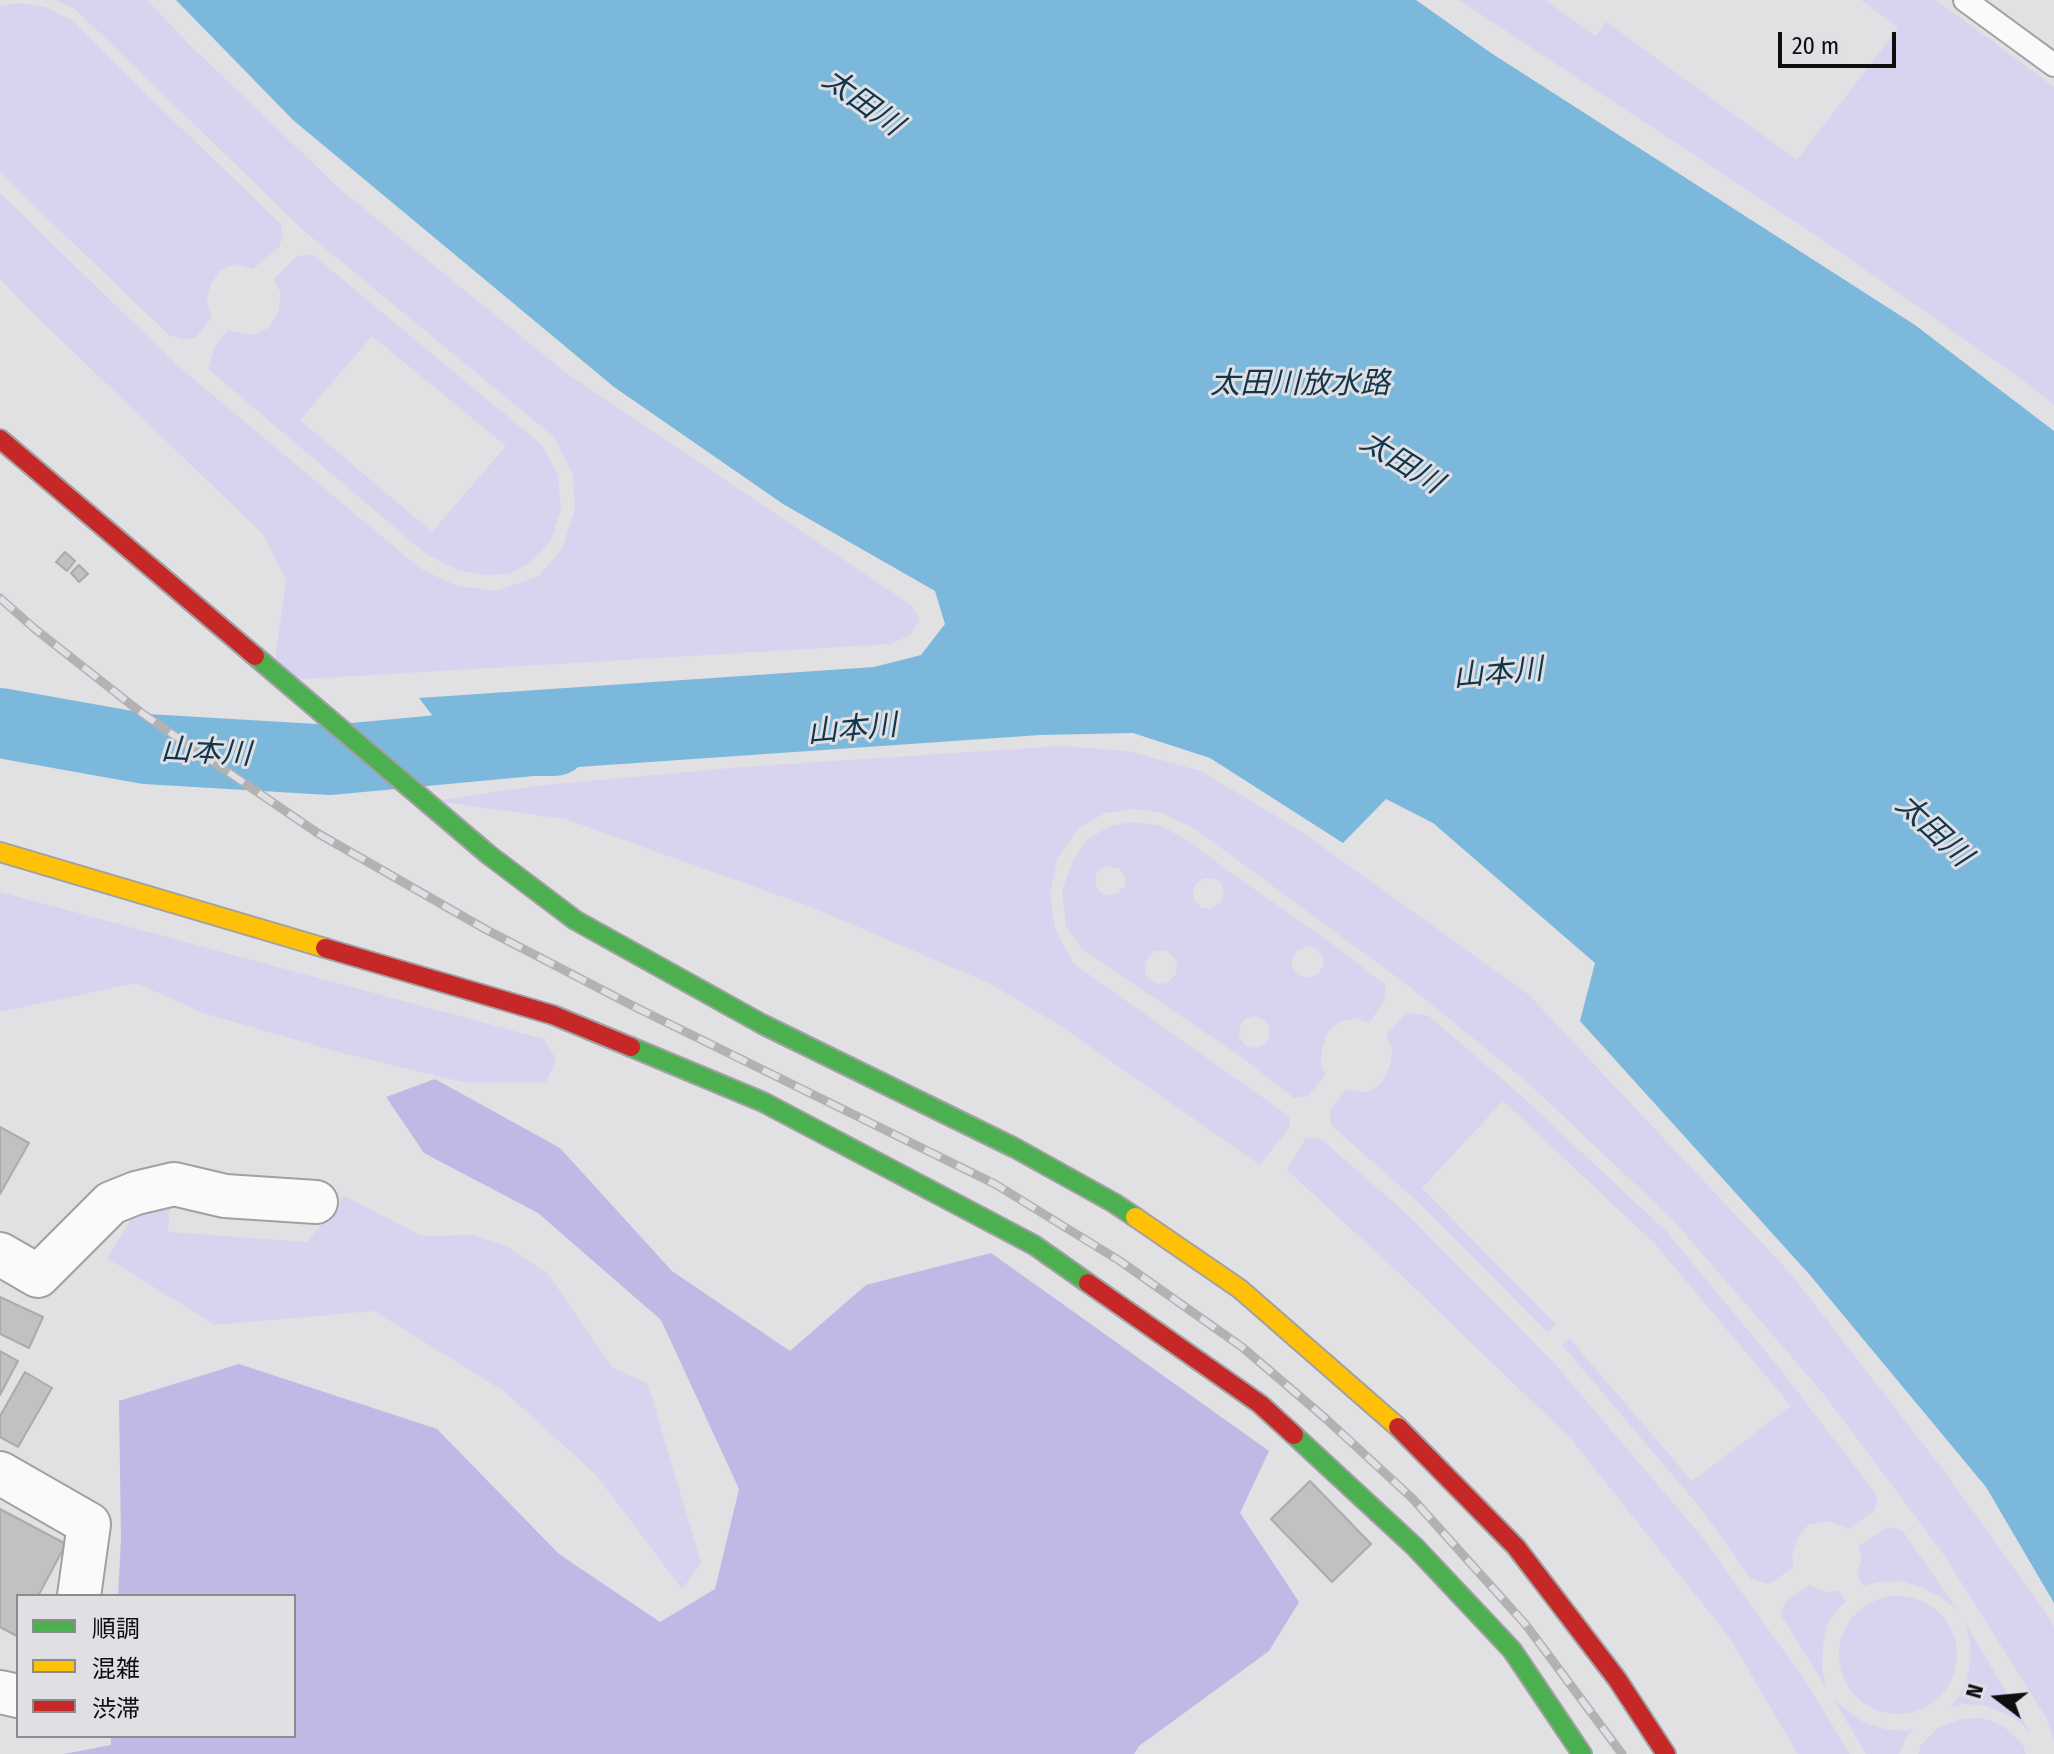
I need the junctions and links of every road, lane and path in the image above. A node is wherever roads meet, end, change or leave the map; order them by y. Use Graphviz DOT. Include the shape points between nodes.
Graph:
graph roads {
  1 [pos="1965,0"];
  2 [pos="2054,65"];
  3 [pos="0,439"];
  4 [pos="0,852"];
  5 [pos="316,1202"];
  6 [pos="0,1254"];
  7 [pos="0,1473"];
  8 [pos="79,1594"];
  9 [pos="1582,1754"];
  10 [pos="1666,1754"];
  1 -- 2 [label="lane"];
  3 -- 10 [label="street" via="489,855 575,920 762,1024 1028,1155 1114,1203 1240,1289 1399,1428 1516,1547 1617,1679"];
  4 -- 9 [label="street" via="553,1015 763,1102 1034,1245 1260,1404 1415,1547 1512,1650"];
  5 -- 6 [label="street" via="225,1196 174,1184 111,1203 38,1276"];
  7 -- 8 [label="street" via="89,1524"];
}
